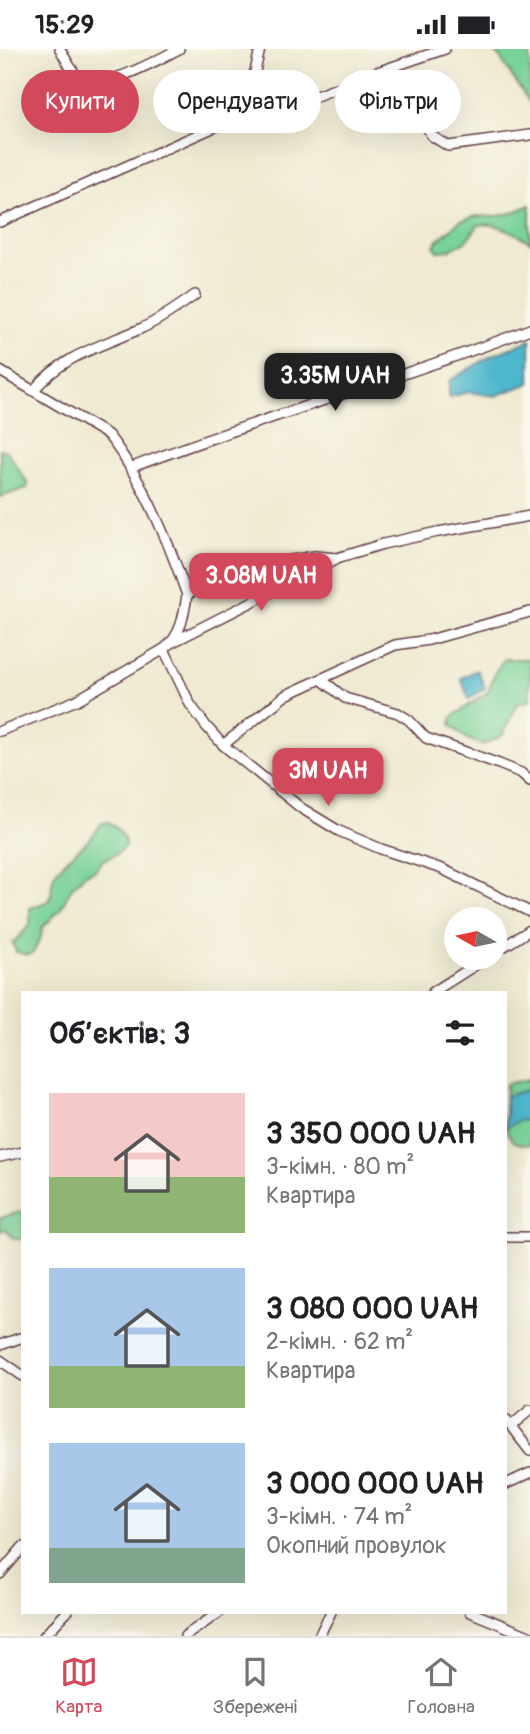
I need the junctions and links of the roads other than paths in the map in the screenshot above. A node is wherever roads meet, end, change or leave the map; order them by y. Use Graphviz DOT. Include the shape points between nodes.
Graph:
graph roads {
  1 [pos="60,49"];
  2 [pos="179,49"];
  3 [pos="260,49"];
  4 [pos="445,49"];
  5 [pos="386,69"];
  6 [pos="256,70"];
  7 [pos="321,93"];
  8 [pos="206,133"];
  9 [pos="530,135"];
  10 [pos="0,222"];
  11 [pos="195,295"];
  12 [pos="530,329"];
  13 [pos="0,371"];
  14 [pos="33,391"];
  15 [pos="130,467"];
  16 [pos="530,516"];
  17 [pos="337,558"];
  18 [pos="187,595"];
  19 [pos="530,612"];
  20 [pos="173,642"];
  21 [pos="164,649"];
  22 [pos="322,680"];
  23 [pos="0,731"];
  24 [pos="223,745"];
  25 [pos="525,771"];
  26 [pos="530,781"];
  27 [pos="530,912"];
  28 [pos="530,930"];
  29 [pos="508,944"];
  30 [pos="468,970"];
  31 [pos="435,991"];
  32 [pos="21,1152"];
  33 [pos="0,1157"];
  34 [pos="507,1237"];
  35 [pos="530,1237"];
  36 [pos="21,1338"];
  37 [pos="0,1345"];
  38 [pos="0,1360"];
  39 [pos="21,1375"];
  40 [pos="530,1410"];
  41 [pos="508,1423"];
  42 [pos="530,1451"];
  43 [pos="530,1473"];
  44 [pos="507,1483"];
  45 [pos="21,1550"];
  46 [pos="10,1563"];
  47 [pos="0,1566"];
  48 [pos="0,1574"];
  49 [pos="65,1614"];
  50 [pos="217,1614"];
  51 [pos="330,1614"];
  52 [pos="475,1614"];
  53 [pos="44,1636"];
  54 [pos="185,1636"];
  55 [pos="319,1636"];
  56 [pos="529,1636"];
  1 -- 2 [label="street" via="77,76 89,82 113,78"];
  3 -- 6 [label="street"];
  4 -- 5 [label="street"];
  5 -- 7 [label="street"];
  5 -- 9 [label="street" via="402,83 432,136 448,146"];
  8 -- 10 [label="street"];
  11 -- 14 [label="street" via="142,328 61,363"];
  12 -- 15 [label="street"];
  13 -- 14 [label="street"];
  14 -- 15 [label="street" via="108,435"];
  15 -- 18 [label="street"];
  16 -- 17 [label="street" via="427,534"];
  17 -- 18 [label="street" via="316,556 232,570"];
  17 -- 20 [label="street"];
  18 -- 20 [label="street"];
  19 -- 22 [label="street" via="394,645"];
  20 -- 21 [label="street"];
  21 -- 23 [label="street" via="77,700"];
  21 -- 24 [label="street" via="190,704"];
  22 -- 24 [label="street" via="286,695"];
  22 -- 25 [label="street" via="345,698 398,713 426,738"];
  24 -- 27 [label="street" via="319,820 381,849 442,869"];
  25 -- 26 [label="street"];
  28 -- 29 [label="street"];
  30 -- 31 [label="street"];
  32 -- 33 [label="street"];
  34 -- 35 [label="street"];
  36 -- 37 [label="street"];
  38 -- 39 [label="street"];
  40 -- 41 [label="street"];
  41 -- 42 [label="street"];
  43 -- 44 [label="street"];
  45 -- 46 [label="street"];
  46 -- 47 [label="street"];
  46 -- 48 [label="street"];
  49 -- 53 [label="street"];
  50 -- 54 [label="street"];
  51 -- 55 [label="street"];
  52 -- 56 [label="street"];
}
